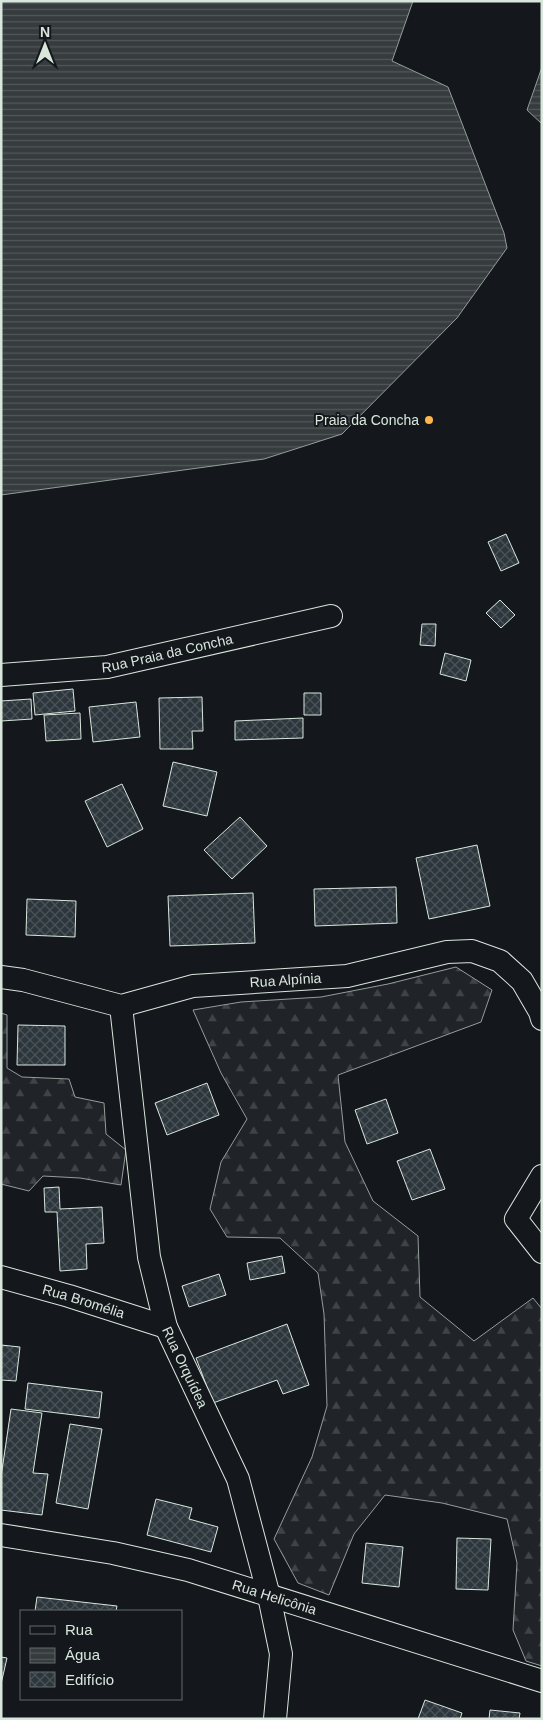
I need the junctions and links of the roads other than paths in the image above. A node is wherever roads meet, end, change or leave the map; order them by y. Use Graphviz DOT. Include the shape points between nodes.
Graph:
graph roads {
  1 [pos="331,616"];
  2 [pos="1,675"];
  3 [pos="1,977"];
  4 [pos="121,1006"];
  5 [pos="542,1019"];
  6 [pos="542,1176"];
  7 [pos="542,1252"];
  8 [pos="1,1277"];
  9 [pos="166,1327"];
  10 [pos="1,1535"];
  11 [pos="268,1596"];
  12 [pos="542,1681"];
  13 [pos="275,1719"];
  1 -- 2 [label="street, Rua Praia da Concha" via="107,667"];
  3 -- 4 [label="street"];
  4 -- 5 [label="street, Rua Alpínia" via="193,986 347,976 448,952 472,950 500,962 522,981"];
  4 -- 9 [label="street, Rua Orquídea" via="149,1257"];
  6 -- 7 [label="street" via="516,1218"];
  8 -- 9 [label="street, Rua Bromélia"];
  9 -- 11 [label="street, Rua Orquídea" via="238,1479"];
  10 -- 11 [label="street, Rua Helicônia" via="113,1553 188,1570"];
  11 -- 12 [label="street, Rua Helicônia"];
  11 -- 13 [label="street, Rua Orquídea" via="281,1654"];
}
